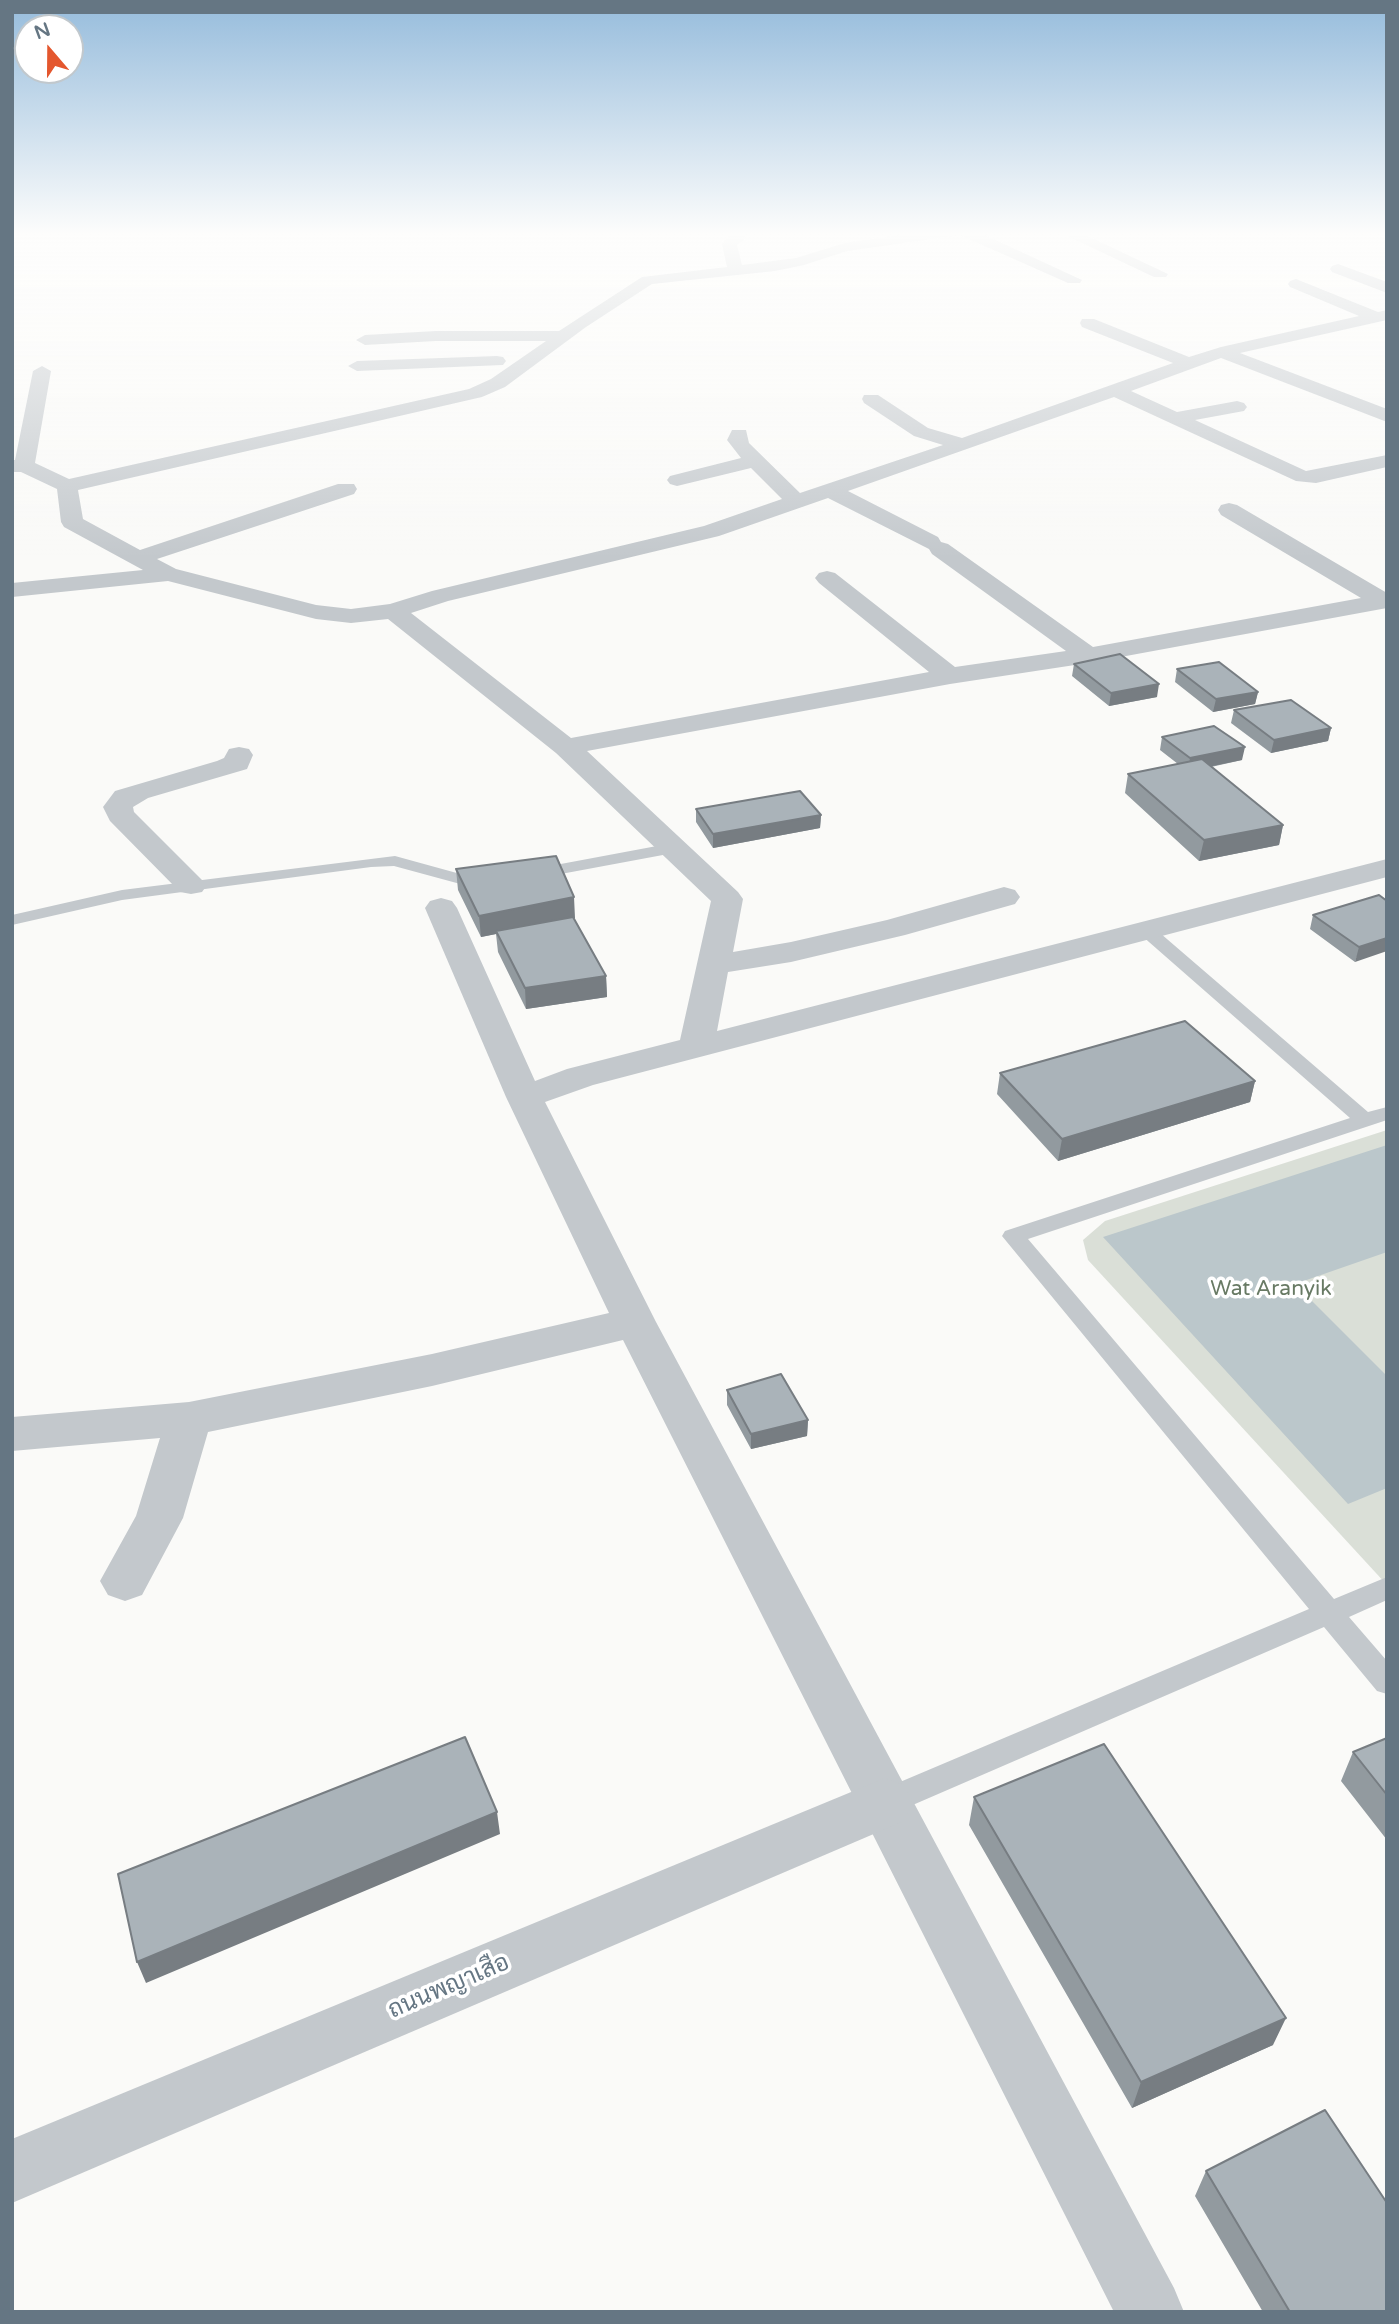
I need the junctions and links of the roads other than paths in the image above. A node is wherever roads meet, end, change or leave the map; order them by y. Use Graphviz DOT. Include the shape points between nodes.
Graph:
graph roads {
  1 [pos="558,340"];
  2 [pos="1131,340"];
  3 [pos="1273,340"];
  4 [pos="1222,352"];
  5 [pos="534,359"];
  6 [pos="1190,364"];
  7 [pos="357,366"];
  8 [pos="42,371"];
  9 [pos="1116,391"];
  10 [pos="871,399"];
  11 [pos="1237,407"];
  12 [pos="1384,413"];
  13 [pos="1175,418"];
  14 [pos="739,434"];
  15 [pos="963,445"];
  16 [pos="1362,450"];
  17 [pos="1306,453"];
  18 [pos="1387,460"];
  19 [pos="754,461"];
  20 [pos="1268,461"];
  21 [pos="18,466"];
  22 [pos="677,480"];
  23 [pos="67,486"];
  24 [pos="346,489"];
  25 [pos="831,491"];
  26 [pos="797,502"];
  27 [pos="1229,510"];
  28 [pos="137,558"];
  29 [pos="168,574"];
  30 [pos="827,578"];
  31 [pos="12,590"];
  32 [pos="1385,600"];
  33 [pos="393,611"];
  34 [pos="1088,654"];
  35 [pos="950,676"];
  36 [pos="566,747"];
  37 [pos="239,755"];
  38 [pos="673,848"];
  39 [pos="1387,868"];
  40 [pos="191,886"];
  41 [pos="1004,897"];
  42 [pos="441,908"];
  43 [pos="12,920"];
  44 [pos="1147,931"];
  45 [pos="713,965"];
  46 [pos="696,1047"];
  47 [pos="524,1097"];
  48 [pos="1376,1116"];
  49 [pos="635,1322"];
  50 [pos="190,1419"];
  51 [pos="12,1434"];
  52 [pos="125,1581"];
  53 [pos="1387,1588"];
  54 [pos="1329,1614"];
  55 [pos="1387,1682"];
  56 [pos="886,1803"];
  57 [pos="12,2171"];
  58 [pos="1150,2312"];
  1 -- 5 [label="street"];
  2 -- 6 [label="street"];
  3 -- 4 [label="street"];
  4 -- 6 [label="street"];
  4 -- 12 [label="street"];
  5 -- 7 [label="street"];
  5 -- 23 [label="street" via="498,383 450,400"];
  6 -- 9 [label="street"];
  8 -- 21 [label="street"];
  9 -- 13 [label="street"];
  9 -- 15 [label="street"];
  10 -- 15 [label="street" via="921,432"];
  11 -- 13 [label="street"];
  13 -- 20 [label="street"];
  14 -- 19 [label="street" via="737,440"];
  15 -- 25 [label="street"];
  16 -- 18 [label="street"];
  17 -- 20 [label="street"];
  18 -- 20 [label="street" via="1308,478"];
  19 -- 22 [label="street"];
  19 -- 26 [label="street"];
  21 -- 23 [label="street"];
  23 -- 28 [label="street" via="72,522"];
  24 -- 28 [label="street"];
  25 -- 26 [label="street"];
  25 -- 34 [label="street" via="935,546"];
  26 -- 33 [label="street" via="711,531"];
  27 -- 32 [label="street"];
  28 -- 29 [label="street"];
  29 -- 31 [label="street"];
  29 -- 33 [label="street" via="316,612 351,616"];
  30 -- 35 [label="street"];
  32 -- 34 [label="street"];
  33 -- 36 [label="street"];
  34 -- 35 [label="street"];
  35 -- 36 [label="street"];
  36 -- 38 [label="street"];
  37 -- 40 [label="street" via="237,763 138,792 125,797 118,807 120,815"];
  38 -- 40 [label="lane" via="548,872 464,880 395,861"];
  38 -- 45 [label="street" via="727,899"];
  39 -- 44 [label="street"];
  40 -- 43 [label="lane" via="122,895"];
  41 -- 45 [label="street" via="843,940"];
  42 -- 47 [label="street"];
  44 -- 46 [label="street"];
  44 -- 48 [label="lane"];
  45 -- 46 [label="street"];
  46 -- 47 [label="street" via="580,1077"];
  47 -- 49 [label="street"];
  48 -- 54 [label="lane" via="1013,1236"];
  49 -- 50 [label="street" via="432,1370"];
  49 -- 56 [label="street"];
  50 -- 51 [label="street"];
  50 -- 52 [label="street" via="159,1518"];
  53 -- 54 [label="lane"];
  54 -- 55 [label="lane"];
  54 -- 56 [label="lane"];
  56 -- 57 [label="street, ถนนพญาเสือ"];
  56 -- 58 [label="street"];
}
